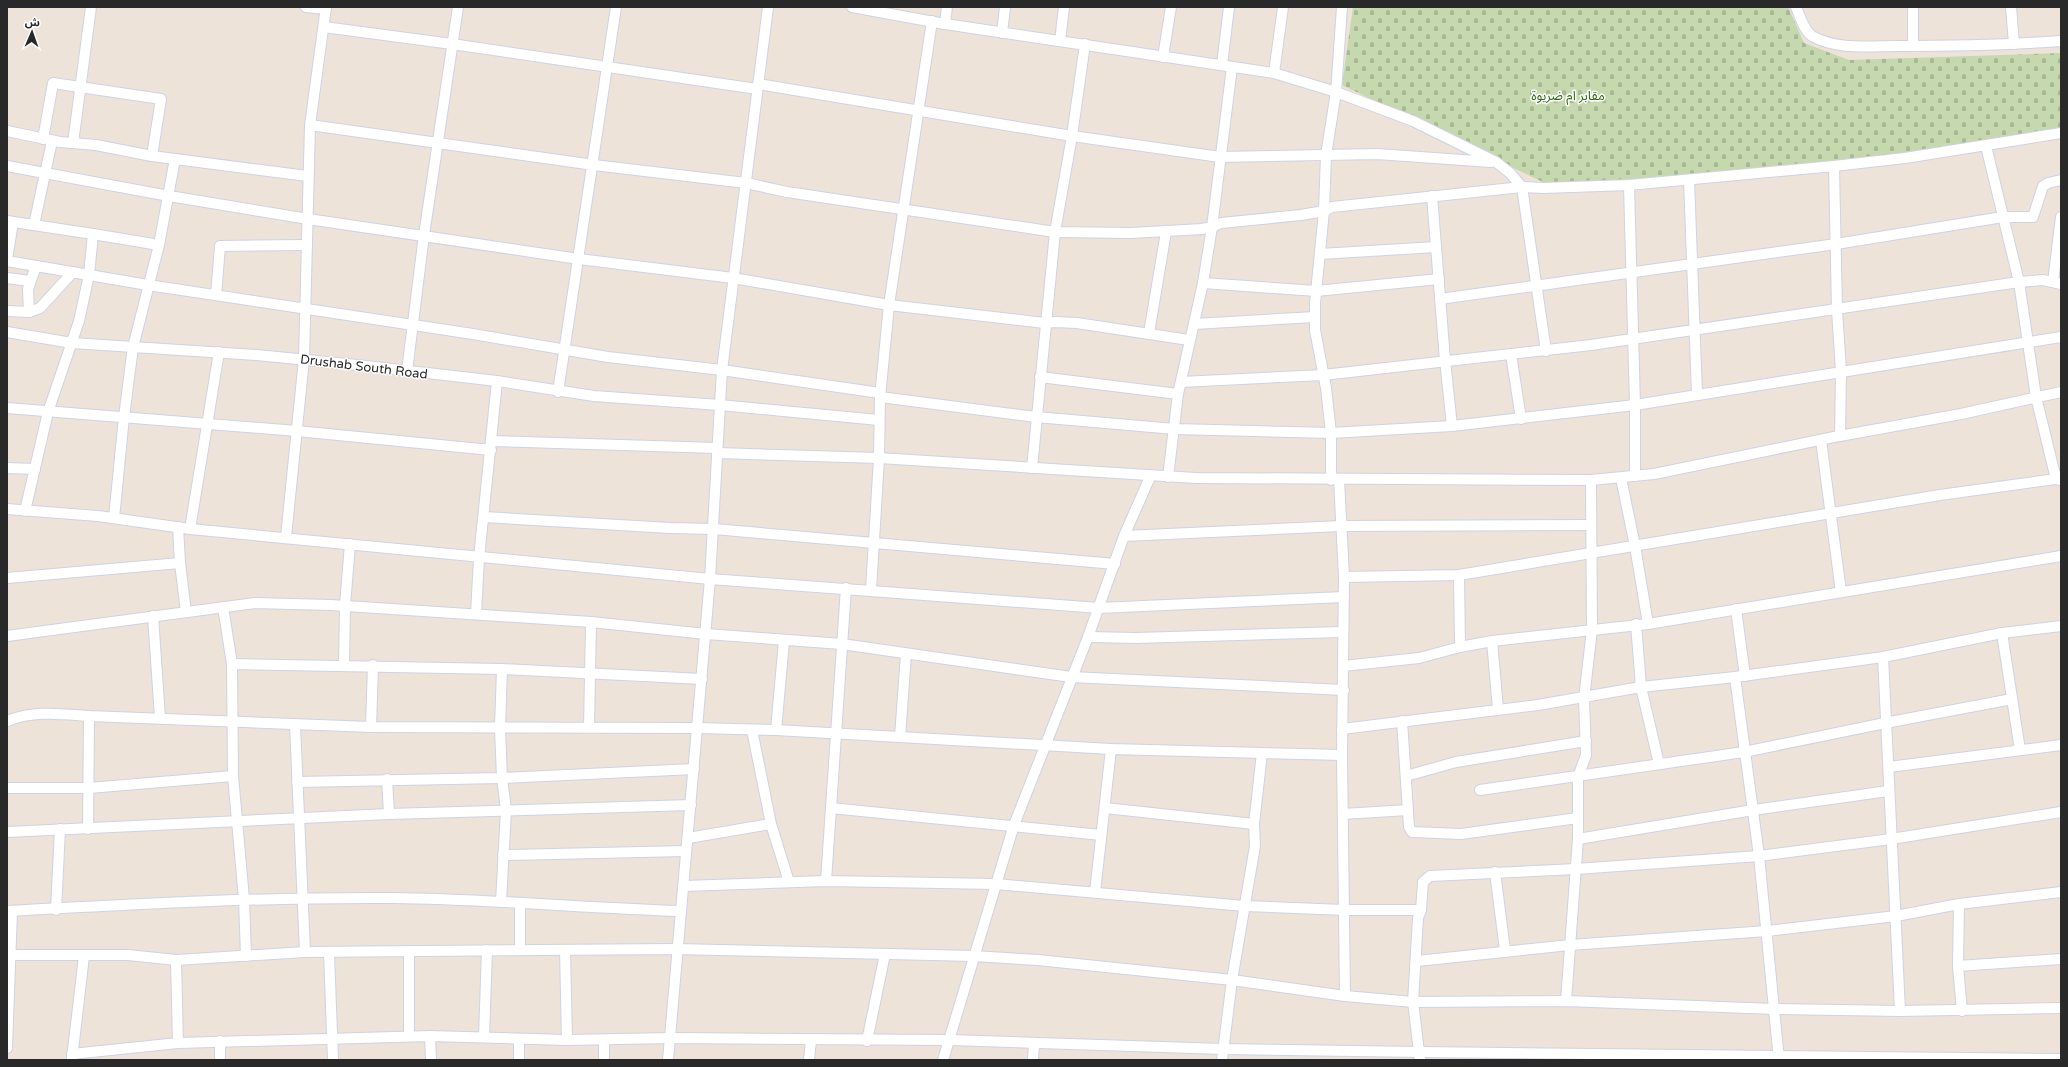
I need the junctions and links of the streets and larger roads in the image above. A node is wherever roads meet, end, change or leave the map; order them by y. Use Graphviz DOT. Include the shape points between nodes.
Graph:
graph roads {
  1 [pos="91,7"];
  2 [pos="306,7"];
  3 [pos="458,7"];
  4 [pos="616,7"];
  5 [pos="768,7"];
  6 [pos="852,7"];
  7 [pos="947,7"];
  8 [pos="1005,7"];
  9 [pos="1064,7"];
  10 [pos="1171,7"];
  11 [pos="1229,7"];
  12 [pos="1283,7"];
  13 [pos="1342,7"];
  14 [pos="1796,7"];
  15 [pos="1913,7"];
  16 [pos="2011,7"];
  17 [pos="326,8"];
  18 [pos="932,21"];
  19 [pos="945,24"];
  20 [pos="324,27"];
  21 [pos="1002,32"];
  22 [pos="1060,41"];
  23 [pos="2061,41"];
  24 [pos="452,44"];
  25 [pos="1085,44"];
  26 [pos="2014,44"];
  27 [pos="1913,46"];
  28 [pos="1164,57"];
  29 [pos="1227,66"];
  30 [pos="607,68"];
  31 [pos="1274,73"];
  32 [pos="757,87"];
  33 [pos="82,88"];
  34 [pos="1336,92"];
  35 [pos="918,111"];
  36 [pos="310,125"];
  37 [pos="7,132"];
  38 [pos="2061,133"];
  39 [pos="1072,136"];
  40 [pos="47,140"];
  41 [pos="73,143"];
  42 [pos="439,144"];
  43 [pos="1986,146"];
  44 [pos="1326,155"];
  45 [pos="152,156"];
  46 [pos="1220,157"];
  47 [pos="175,159"];
  48 [pos="1496,162"];
  49 [pos="594,165"];
  50 [pos="7,166"];
  51 [pos="1834,166"];
  52 [pos="44,172"];
  53 [pos="307,176"];
  54 [pos="1690,180"];
  55 [pos="2061,180"];
  56 [pos="746,183"];
  57 [pos="1629,185"];
  58 [pos="1522,187"];
  59 [pos="168,196"];
  60 [pos="1432,196"];
  61 [pos="903,208"];
  62 [pos="1324,211"];
  63 [pos="2004,217"];
  64 [pos="2061,217"];
  65 [pos="308,218"];
  66 [pos="10,221"];
  67 [pos="34,224"];
  68 [pos="1212,227"];
  69 [pos="1055,232"];
  70 [pos="1166,232"];
  71 [pos="93,234"];
  72 [pos="424,235"];
  73 [pos="1836,244"];
  74 [pos="159,245"];
  75 [pos="307,245"];
  76 [pos="1436,247"];
  77 [pos="1320,254"];
  78 [pos="579,259"];
  79 [pos="7,260"];
  80 [pos="1692,264"];
  81 [pos="36,266"];
  82 [pos="73,272"];
  83 [pos="1632,272"];
  84 [pos="89,275"];
  85 [pos="7,278"];
  86 [pos="733,278"];
  87 [pos="1439,279"];
  88 [pos="30,281"];
  89 [pos="2019,282"];
  90 [pos="1203,283"];
  91 [pos="2057,283"];
  92 [pos="148,285"];
  93 [pos="1536,285"];
  94 [pos="1316,291"];
  95 [pos="216,295"];
  96 [pos="1440,299"];
  97 [pos="889,305"];
  98 [pos="306,309"];
  99 [pos="1837,310"];
  100 [pos="7,311"];
  101 [pos="29,312"];
  102 [pos="1315,317"];
  103 [pos="1045,323"];
  104 [pos="1194,324"];
  105 [pos="414,325"];
  106 [pos="1693,331"];
  107 [pos="7,332"];
  108 [pos="1149,333"];
  109 [pos="2061,337"];
  110 [pos="1189,340"];
  111 [pos="1632,340"];
  112 [pos="2028,341"];
  113 [pos="72,343"];
  114 [pos="133,347"];
  115 [pos="565,350"];
  116 [pos="1546,350"];
  117 [pos="219,352"];
  118 [pos="1511,354"];
  119 [pos="304,359"];
  120 [pos="1445,360"];
  121 [pos="722,370"];
  122 [pos="407,371"];
  123 [pos="1841,371"];
  124 [pos="1323,375"];
  125 [pos="1040,377"];
  126 [pos="497,381"];
  127 [pos="1180,382"];
  128 [pos="558,392"];
  129 [pos="2061,392"];
  130 [pos="1178,394"];
  131 [pos="1697,394"];
  132 [pos="880,395"];
  133 [pos="2036,397"];
  134 [pos="720,405"];
  135 [pos="1635,405"];
  136 [pos="7,408"];
  137 [pos="48,412"];
  138 [pos="124,417"];
  139 [pos="1036,417"];
  140 [pos="1521,419"];
  141 [pos="879,420"];
  142 [pos="207,424"];
  143 [pos="1452,426"];
  144 [pos="1175,429"];
  145 [pos="297,431"];
  146 [pos="1331,433"];
  147 [pos="1840,436"];
  148 [pos="1821,440"];
  149 [pos="492,445"];
  150 [pos="717,451"];
  151 [pos="879,458"];
  152 [pos="7,468"];
  153 [pos="1032,468"];
  154 [pos="35,469"];
  155 [pos="1635,476"];
  156 [pos="1150,477"];
  157 [pos="1168,477"];
  158 [pos="1621,478"];
  159 [pos="2059,478"];
  160 [pos="1335,479"];
  161 [pos="1591,480"];
  162 [pos="7,509"];
  163 [pos="25,511"];
  164 [pos="1831,513"];
  165 [pos="484,517"];
  166 [pos="114,518"];
  167 [pos="1590,525"];
  168 [pos="1341,526"];
  169 [pos="178,527"];
  170 [pos="190,529"];
  171 [pos="714,529"];
  172 [pos="1124,536"];
  173 [pos="286,537"];
  174 [pos="875,542"];
  175 [pos="350,544"];
  176 [pos="1636,546"];
  177 [pos="1592,553"];
  178 [pos="2061,556"];
  179 [pos="479,558"];
  180 [pos="180,563"];
  181 [pos="1114,564"];
  182 [pos="1459,575"];
  183 [pos="1344,577"];
  184 [pos="7,578"];
  185 [pos="710,579"];
  186 [pos="846,588"];
  187 [pos="871,590"];
  188 [pos="1841,592"];
  189 [pos="1344,597"];
  190 [pos="345,605"];
  191 [pos="223,607"];
  192 [pos="1098,608"];
  193 [pos="1736,609"];
  194 [pos="186,612"];
  195 [pos="476,614"];
  196 [pos="154,616"];
  197 [pos="591,622"];
  198 [pos="1636,624"];
  199 [pos="1648,624"];
  200 [pos="2061,626"];
  201 [pos="1592,629"];
  202 [pos="1343,632"];
  203 [pos="2002,633"];
  204 [pos="706,634"];
  205 [pos="7,636"];
  206 [pos="1088,637"];
  207 [pos="784,640"];
  208 [pos="1492,641"];
  209 [pos="842,644"];
  210 [pos="1460,646"];
  211 [pos="906,654"];
  212 [pos="1883,657"];
  213 [pos="232,664"];
  214 [pos="344,665"];
  215 [pos="373,665"];
  216 [pos="1343,666"];
  217 [pos="502,669"];
  218 [pos="590,673"];
  219 [pos="1071,677"];
  220 [pos="1740,677"];
  221 [pos="702,679"];
  222 [pos="1641,688"];
  223 [pos="1344,690"];
  224 [pos="1584,699"];
  225 [pos="2012,699"];
  226 [pos="1498,709"];
  227 [pos="89,716"];
  228 [pos="160,718"];
  229 [pos="7,721"];
  230 [pos="233,721"];
  231 [pos="1402,721"];
  232 [pos="1885,722"];
  233 [pos="295,725"];
  234 [pos="371,727"];
  235 [pos="589,727"];
  236 [pos="500,728"];
  237 [pos="698,728"];
  238 [pos="1342,729"];
  239 [pos="752,730"];
  240 [pos="776,730"];
  241 [pos="836,733"];
  242 [pos="900,737"];
  243 [pos="1586,741"];
  244 [pos="2061,745"];
  245 [pos="1045,746"];
  246 [pos="1111,750"];
  247 [pos="2020,750"];
  248 [pos="1744,752"];
  249 [pos="1262,753"];
  250 [pos="1342,755"];
  251 [pos="1659,764"];
  252 [pos="1889,767"];
  253 [pos="694,769"];
  254 [pos="233,776"];
  255 [pos="1406,776"];
  256 [pos="1578,777"];
  257 [pos="502,778"];
  258 [pos="387,779"];
  259 [pos="297,782"];
  260 [pos="7,788"];
  261 [pos="89,788"];
  262 [pos="1480,790"];
  263 [pos="1888,791"];
  264 [pos="691,805"];
  265 [pos="831,808"];
  266 [pos="1105,808"];
  267 [pos="506,810"];
  268 [pos="1408,810"];
  269 [pos="1753,810"];
  270 [pos="2061,812"];
  271 [pos="389,814"];
  272 [pos="1343,814"];
  273 [pos="1578,818"];
  274 [pos="299,819"];
  275 [pos="238,821"];
  276 [pos="771,824"];
  277 [pos="1254,824"];
  278 [pos="1014,825"];
  279 [pos="60,829"];
  280 [pos="88,830"];
  281 [pos="7,832"];
  282 [pos="1101,835"];
  283 [pos="688,838"];
  284 [pos="1578,839"];
  285 [pos="1892,839"];
  286 [pos="686,851"];
  287 [pos="503,855"];
  288 [pos="1759,856"];
  289 [pos="1576,869"];
  290 [pos="1495,872"];
  291 [pos="789,882"];
  292 [pos="826,882"];
  293 [pos="996,884"];
  294 [pos="684,886"];
  295 [pos="1094,892"];
  296 [pos="2061,892"];
  297 [pos="244,899"];
  298 [pos="304,899"];
  299 [pos="501,902"];
  300 [pos="520,904"];
  301 [pos="1959,904"];
  302 [pos="1244,906"];
  303 [pos="56,910"];
  304 [pos="1344,910"];
  305 [pos="1421,910"];
  306 [pos="10,911"];
  307 [pos="680,911"];
  308 [pos="1896,916"];
  309 [pos="1767,931"];
  310 [pos="1570,945"];
  311 [pos="520,949"];
  312 [pos="676,949"];
  313 [pos="487,950"];
  314 [pos="566,950"];
  315 [pos="1505,950"];
  316 [pos="306,952"];
  317 [pos="409,952"];
  318 [pos="329,953"];
  319 [pos="885,954"];
  320 [pos="11,955"];
  321 [pos="84,956"];
  322 [pos="246,956"];
  323 [pos="973,956"];
  324 [pos="2061,959"];
  325 [pos="176,960"];
  326 [pos="1417,961"];
  327 [pos="1958,966"];
  328 [pos="1232,980"];
  329 [pos="8,986"];
  330 [pos="1345,996"];
  331 [pos="1566,1001"];
  332 [pos="1413,1002"];
  333 [pos="2061,1008"];
  334 [pos="1774,1009"];
  335 [pos="1900,1011"];
  336 [pos="1962,1011"];
  337 [pos="409,1036"];
  338 [pos="430,1036"];
  339 [pos="332,1037"];
  340 [pos="484,1037"];
  341 [pos="671,1038"];
  342 [pos="519,1039"];
  343 [pos="567,1040"];
  344 [pos="604,1040"];
  345 [pos="811,1040"];
  346 [pos="950,1040"];
  347 [pos="220,1041"];
  348 [pos="867,1041"];
  349 [pos="178,1042"];
  350 [pos="1034,1044"];
  351 [pos="7,1048"];
  352 [pos="1223,1049"];
  353 [pos="1420,1056"];
  354 [pos="72,1057"];
  355 [pos="1778,1058"];
  356 [pos="1916,1059"];
  357 [pos="2061,1059"];
  358 [pos="220,1060"];
  359 [pos="333,1060"];
  360 [pos="431,1060"];
  361 [pos="519,1060"];
  362 [pos="604,1060"];
  363 [pos="668,1060"];
  364 [pos="810,1060"];
  365 [pos="943,1060"];
  366 [pos="1033,1060"];
  367 [pos="1222,1060"];
  368 [pos="2047,1060"];
  1 -- 33 [label="street"];
  2 -- 17 [label="street"];
  3 -- 24 [label="street"];
  4 -- 30 [label="street"];
  5 -- 32 [label="street"];
  6 -- 18 [label="street"];
  7 -- 19 [label="street"];
  8 -- 21 [label="street"];
  9 -- 22 [label="street"];
  10 -- 28 [label="street"];
  11 -- 29 [label="street"];
  12 -- 31 [label="street"];
  13 -- 34 [label="street"];
  14 -- 27 [label="street" via="1809,34 1822,41 1866,46"];
  15 -- 27 [label="street"];
  16 -- 26 [label="street"];
  17 -- 20 [label="street"];
  18 -- 19 [label="street"];
  18 -- 35 [label="street"];
  19 -- 21 [label="street"];
  20 -- 24 [label="street"];
  20 -- 36 [label="street"];
  21 -- 22 [label="street"];
  22 -- 25 [label="street"];
  23 -- 26 [label="street"];
  24 -- 30 [label="street"];
  24 -- 42 [label="street"];
  25 -- 28 [label="street"];
  25 -- 39 [label="street"];
  26 -- 27 [label="street"];
  28 -- 29 [label="street"];
  29 -- 31 [label="street"];
  29 -- 46 [label="street"];
  30 -- 32 [label="street"];
  30 -- 49 [label="street"];
  31 -- 34 [label="street"];
  32 -- 35 [label="street"];
  32 -- 56 [label="street"];
  33 -- 40 [label="street" via="53,83"];
  33 -- 41 [label="street"];
  33 -- 45 [label="street" via="162,99"];
  34 -- 44 [label="street"];
  34 -- 48 [label="street" via="1413,121"];
  35 -- 39 [label="street"];
  35 -- 61 [label="street"];
  36 -- 42 [label="street"];
  36 -- 53 [label="street"];
  37 -- 40 [label="street"];
  38 -- 43 [label="street"];
  39 -- 46 [label="street"];
  39 -- 69 [label="street"];
  40 -- 41 [label="street"];
  40 -- 52 [label="street"];
  41 -- 45 [label="street"];
  42 -- 49 [label="street"];
  42 -- 72 [label="street"];
  43 -- 51 [label="street"];
  43 -- 63 [label="street"];
  44 -- 46 [label="street"];
  44 -- 48 [label="street" via="1386,154"];
  44 -- 62 [label="street"];
  45 -- 47 [label="street"];
  46 -- 68 [label="street"];
  47 -- 53 [label="street"];
  47 -- 59 [label="street"];
  48 -- 58 [label="street"];
  49 -- 56 [label="street"];
  49 -- 78 [label="street"];
  50 -- 52 [label="street"];
  51 -- 54 [label="street"];
  51 -- 73 [label="street"];
  52 -- 59 [label="street"];
  52 -- 67 [label="street"];
  53 -- 65 [label="street"];
  54 -- 57 [label="street"];
  54 -- 80 [label="street"];
  55 -- 63 [label="street" via="2043,186 2033,217"];
  56 -- 61 [label="street" via="787,192"];
  56 -- 86 [label="street"];
  57 -- 58 [label="street"];
  57 -- 83 [label="street"];
  58 -- 60 [label="street"];
  58 -- 93 [label="street"];
  59 -- 65 [label="street"];
  59 -- 74 [label="street"];
  60 -- 62 [label="street" via="1332,207"];
  60 -- 76 [label="street"];
  61 -- 69 [label="street"];
  61 -- 97 [label="street"];
  62 -- 68 [label="street" via="1221,223"];
  62 -- 77 [label="street"];
  63 -- 73 [label="street"];
  63 -- 89 [label="street"];
  64 -- 91 [label="street"];
  65 -- 72 [label="street"];
  65 -- 75 [label="street"];
  66 -- 67 [label="street"];
  66 -- 79 [label="street"];
  67 -- 71 [label="street"];
  68 -- 70 [label="street"];
  68 -- 90 [label="street"];
  69 -- 70 [label="street"];
  69 -- 103 [label="street"];
  70 -- 108 [label="street"];
  71 -- 74 [label="street"];
  71 -- 84 [label="street"];
  72 -- 78 [label="street"];
  72 -- 105 [label="street"];
  73 -- 80 [label="street"];
  73 -- 99 [label="street"];
  74 -- 92 [label="street"];
  75 -- 95 [label="street" via="220,246"];
  75 -- 98 [label="street"];
  76 -- 77 [label="street"];
  76 -- 87 [label="street"];
  77 -- 94 [label="street"];
  78 -- 86 [label="street"];
  78 -- 115 [label="street"];
  79 -- 81 [label="street"];
  80 -- 83 [label="street"];
  80 -- 106 [label="street"];
  81 -- 82 [label="street"];
  81 -- 88 [label="street"];
  82 -- 84 [label="street"];
  82 -- 101 [label="street" via="47,302"];
  83 -- 93 [label="street"];
  83 -- 111 [label="street"];
  84 -- 92 [label="street"];
  84 -- 113 [label="street"];
  85 -- 88 [label="street"];
  86 -- 97 [label="street"];
  86 -- 121 [label="street"];
  87 -- 94 [label="street"];
  87 -- 96 [label="street"];
  88 -- 101 [label="street"];
  89 -- 91 [label="street" via="2044,280"];
  89 -- 99 [label="street"];
  89 -- 112 [label="street"];
  90 -- 94 [label="street"];
  90 -- 104 [label="street"];
  92 -- 95 [label="street"];
  92 -- 114 [label="street"];
  93 -- 96 [label="street"];
  93 -- 116 [label="street"];
  94 -- 102 [label="street"];
  95 -- 98 [label="street"];
  96 -- 120 [label="street"];
  97 -- 103 [label="street"];
  97 -- 132 [label="street"];
  98 -- 105 [label="street"];
  98 -- 119 [label="street"];
  99 -- 106 [label="street"];
  99 -- 123 [label="street"];
  100 -- 101 [label="street"];
  102 -- 104 [label="street"];
  102 -- 124 [label="street"];
  103 -- 108 [label="street" via="1066,322"];
  103 -- 125 [label="street"];
  104 -- 110 [label="street"];
  105 -- 115 [label="street"];
  105 -- 122 [label="street"];
  106 -- 111 [label="street"];
  106 -- 131 [label="street"];
  107 -- 113 [label="street, Drushab South Road"];
  108 -- 110 [label="street"];
  109 -- 112 [label="street"];
  110 -- 127 [label="street"];
  111 -- 116 [label="street"];
  111 -- 135 [label="street"];
  112 -- 123 [label="street"];
  112 -- 133 [label="street"];
  113 -- 114 [label="street, Drushab South Road"];
  113 -- 137 [label="street"];
  114 -- 117 [label="street, Drushab South Road"];
  114 -- 138 [label="street"];
  115 -- 121 [label="street"];
  115 -- 128 [label="street"];
  116 -- 118 [label="street"];
  117 -- 119 [label="street, Drushab South Road"];
  117 -- 142 [label="street"];
  118 -- 120 [label="street"];
  118 -- 140 [label="street"];
  119 -- 122 [label="street, Drushab South Road"];
  119 -- 145 [label="street"];
  120 -- 124 [label="street"];
  120 -- 143 [label="street"];
  121 -- 132 [label="street"];
  121 -- 134 [label="street"];
  122 -- 126 [label="street, Drushab South Road"];
  123 -- 131 [label="street"];
  123 -- 147 [label="street"];
  124 -- 127 [label="street"];
  124 -- 146 [label="street"];
  125 -- 130 [label="street"];
  125 -- 139 [label="street"];
  126 -- 128 [label="street, Drushab South Road"];
  126 -- 149 [label="street"];
  127 -- 130 [label="street"];
  128 -- 134 [label="street, Drushab South Road"];
  129 -- 133 [label="street"];
  130 -- 144 [label="street"];
  131 -- 135 [label="street"];
  132 -- 139 [label="street"];
  132 -- 141 [label="street"];
  133 -- 147 [label="street" via="1961,414"];
  133 -- 159 [label="street"];
  134 -- 141 [label="street, Drushab South Road"];
  134 -- 150 [label="street"];
  135 -- 140 [label="street"];
  135 -- 155 [label="street"];
  136 -- 137 [label="street"];
  137 -- 138 [label="street"];
  137 -- 154 [label="street"];
  138 -- 142 [label="street"];
  138 -- 166 [label="street"];
  139 -- 144 [label="street"];
  139 -- 153 [label="street"];
  140 -- 143 [label="street"];
  141 -- 151 [label="street"];
  142 -- 145 [label="street"];
  142 -- 170 [label="street"];
  143 -- 146 [label="street"];
  144 -- 146 [label="street"];
  144 -- 157 [label="street"];
  145 -- 149 [label="street"];
  145 -- 173 [label="street"];
  146 -- 160 [label="street"];
  147 -- 148 [label="street"];
  148 -- 155 [label="street"];
  148 -- 164 [label="street"];
  149 -- 150 [label="street"];
  149 -- 165 [label="street"];
  150 -- 151 [label="street"];
  150 -- 171 [label="street"];
  151 -- 153 [label="street"];
  151 -- 174 [label="street"];
  152 -- 154 [label="street"];
  153 -- 156 [label="street"];
  154 -- 163 [label="street"];
  155 -- 158 [label="street"];
  156 -- 157 [label="street"];
  156 -- 172 [label="street"];
  157 -- 160 [label="street"];
  158 -- 161 [label="street"];
  158 -- 176 [label="street"];
  159 -- 164 [label="street"];
  160 -- 161 [label="street"];
  160 -- 168 [label="street"];
  161 -- 167 [label="street"];
  162 -- 163 [label="street"];
  163 -- 166 [label="street"];
  164 -- 176 [label="street"];
  164 -- 188 [label="street"];
  165 -- 171 [label="street"];
  165 -- 179 [label="street"];
  166 -- 169 [label="street"];
  167 -- 168 [label="street"];
  167 -- 177 [label="street"];
  168 -- 172 [label="street"];
  168 -- 183 [label="street"];
  169 -- 170 [label="street"];
  169 -- 180 [label="street"];
  170 -- 173 [label="street"];
  171 -- 174 [label="street"];
  171 -- 185 [label="street"];
  172 -- 181 [label="street"];
  173 -- 175 [label="street"];
  174 -- 181 [label="street"];
  174 -- 187 [label="street"];
  175 -- 179 [label="street"];
  175 -- 190 [label="street"];
  176 -- 177 [label="street"];
  176 -- 199 [label="street"];
  177 -- 182 [label="street"];
  177 -- 201 [label="street"];
  178 -- 188 [label="street"];
  179 -- 185 [label="street"];
  179 -- 195 [label="street"];
  180 -- 184 [label="street"];
  180 -- 194 [label="street"];
  181 -- 192 [label="street"];
  182 -- 183 [label="street"];
  182 -- 210 [label="street"];
  183 -- 189 [label="street"];
  185 -- 186 [label="street"];
  185 -- 204 [label="street"];
  186 -- 187 [label="street"];
  186 -- 209 [label="street"];
  187 -- 192 [label="street"];
  188 -- 193 [label="street"];
  189 -- 192 [label="street"];
  189 -- 202 [label="street"];
  190 -- 191 [label="street" via="255,603"];
  190 -- 195 [label="street"];
  190 -- 214 [label="street"];
  191 -- 194 [label="street"];
  191 -- 213 [label="street"];
  192 -- 206 [label="street"];
  193 -- 199 [label="street"];
  193 -- 220 [label="street"];
  194 -- 196 [label="street"];
  195 -- 197 [label="street"];
  196 -- 205 [label="street"];
  196 -- 228 [label="street"];
  197 -- 204 [label="street"];
  197 -- 218 [label="street"];
  198 -- 199 [label="street"];
  198 -- 201 [label="street"];
  198 -- 222 [label="street"];
  200 -- 203 [label="street"];
  201 -- 208 [label="street"];
  201 -- 224 [label="street"];
  202 -- 206 [label="street" via="1144,638"];
  202 -- 216 [label="street"];
  203 -- 212 [label="street"];
  203 -- 225 [label="street"];
  204 -- 207 [label="street"];
  204 -- 221 [label="street"];
  206 -- 219 [label="street"];
  207 -- 209 [label="street"];
  207 -- 240 [label="street"];
  208 -- 210 [label="street"];
  208 -- 226 [label="street"];
  209 -- 211 [label="street"];
  209 -- 241 [label="street"];
  210 -- 216 [label="street" via="1418,658"];
  211 -- 219 [label="street"];
  211 -- 242 [label="street"];
  212 -- 220 [label="street"];
  212 -- 232 [label="street"];
  213 -- 214 [label="street"];
  213 -- 230 [label="street"];
  214 -- 215 [label="street"];
  215 -- 217 [label="street"];
  215 -- 234 [label="street"];
  216 -- 223 [label="street"];
  217 -- 218 [label="street"];
  217 -- 236 [label="street"];
  218 -- 221 [label="street"];
  218 -- 235 [label="street"];
  219 -- 223 [label="street"];
  219 -- 245 [label="street"];
  220 -- 222 [label="street"];
  220 -- 248 [label="street"];
  221 -- 237 [label="street"];
  222 -- 224 [label="street"];
  222 -- 251 [label="street"];
  223 -- 238 [label="street"];
  224 -- 226 [label="street"];
  224 -- 243 [label="street"];
  225 -- 232 [label="street"];
  225 -- 247 [label="street"];
  226 -- 231 [label="street"];
  227 -- 228 [label="street"];
  227 -- 229 [label="street" via="48,712"];
  227 -- 261 [label="street"];
  228 -- 230 [label="street"];
  230 -- 233 [label="street"];
  230 -- 254 [label="street"];
  231 -- 238 [label="street"];
  231 -- 255 [label="street"];
  232 -- 248 [label="street"];
  232 -- 252 [label="street"];
  233 -- 234 [label="street"];
  233 -- 259 [label="street"];
  234 -- 236 [label="street"];
  235 -- 236 [label="street"];
  235 -- 237 [label="street"];
  236 -- 257 [label="street"];
  237 -- 239 [label="street"];
  237 -- 253 [label="street"];
  238 -- 250 [label="street"];
  239 -- 240 [label="street"];
  239 -- 276 [label="street"];
  240 -- 241 [label="street"];
  241 -- 242 [label="street"];
  241 -- 265 [label="street"];
  242 -- 245 [label="street"];
  243 -- 255 [label="street" via="1456,762"];
  243 -- 256 [label="street" via="1586,755"];
  244 -- 247 [label="street"];
  245 -- 246 [label="street"];
  245 -- 278 [label="street"];
  246 -- 249 [label="street"];
  246 -- 266 [label="street"];
  247 -- 252 [label="street"];
  248 -- 251 [label="street"];
  248 -- 269 [label="street"];
  249 -- 250 [label="street"];
  249 -- 277 [label="street"];
  250 -- 272 [label="street"];
  251 -- 256 [label="street"];
  252 -- 263 [label="street"];
  253 -- 257 [label="street"];
  253 -- 264 [label="street"];
  254 -- 261 [label="street"];
  254 -- 275 [label="street"];
  255 -- 268 [label="street"];
  256 -- 262 [label="street"];
  256 -- 273 [label="street"];
  257 -- 258 [label="street"];
  257 -- 267 [label="street"];
  258 -- 259 [label="street"];
  258 -- 271 [label="street"];
  259 -- 274 [label="street"];
  260 -- 261 [label="street"];
  261 -- 280 [label="street"];
  263 -- 269 [label="street"];
  263 -- 285 [label="street"];
  264 -- 267 [label="street"];
  264 -- 283 [label="street"];
  265 -- 278 [label="street"];
  265 -- 292 [label="street"];
  266 -- 277 [label="street"];
  266 -- 282 [label="street"];
  267 -- 271 [label="street"];
  267 -- 287 [label="street"];
  268 -- 272 [label="street"];
  268 -- 273 [label="street" via="1409,827 1412,832 1417,833 1461,834"];
  269 -- 284 [label="street"];
  269 -- 288 [label="street"];
  270 -- 285 [label="street"];
  271 -- 274 [label="street"];
  272 -- 304 [label="street"];
  273 -- 284 [label="street"];
  274 -- 275 [label="street"];
  274 -- 298 [label="street"];
  275 -- 280 [label="street"];
  275 -- 297 [label="street"];
  276 -- 283 [label="street"];
  276 -- 291 [label="street"];
  277 -- 302 [label="street" via="1255,846"];
  278 -- 282 [label="street"];
  278 -- 293 [label="street"];
  279 -- 280 [label="street"];
  279 -- 281 [label="street"];
  279 -- 303 [label="street"];
  282 -- 295 [label="street"];
  283 -- 286 [label="street"];
  284 -- 289 [label="street"];
  285 -- 288 [label="street"];
  285 -- 308 [label="street"];
  286 -- 287 [label="street"];
  286 -- 294 [label="street"];
  287 -- 299 [label="street"];
  288 -- 289 [label="street"];
  288 -- 309 [label="street"];
  289 -- 290 [label="street"];
  289 -- 310 [label="street"];
  290 -- 305 [label="street" via="1430,876 1423,882"];
  290 -- 315 [label="street"];
  291 -- 292 [label="street"];
  291 -- 294 [label="street"];
  292 -- 293 [label="street"];
  293 -- 295 [label="street"];
  293 -- 323 [label="street"];
  294 -- 307 [label="street"];
  295 -- 302 [label="street"];
  296 -- 301 [label="street"];
  297 -- 298 [label="street"];
  297 -- 303 [label="street"];
  297 -- 322 [label="street"];
  298 -- 299 [label="street" via="393,898"];
  298 -- 316 [label="street"];
  299 -- 300 [label="street"];
  300 -- 307 [label="street"];
  300 -- 311 [label="street"];
  301 -- 308 [label="street"];
  301 -- 327 [label="street"];
  302 -- 304 [label="street"];
  302 -- 328 [label="street"];
  303 -- 306 [label="street"];
  304 -- 305 [label="street"];
  304 -- 330 [label="street"];
  305 -- 326 [label="street" via="1418,918"];
  306 -- 320 [label="street"];
  307 -- 312 [label="street"];
  308 -- 309 [label="street"];
  308 -- 335 [label="street"];
  309 -- 310 [label="street"];
  309 -- 334 [label="street"];
  310 -- 315 [label="street"];
  310 -- 331 [label="street"];
  311 -- 313 [label="street"];
  311 -- 314 [label="street"];
  312 -- 314 [label="street"];
  312 -- 319 [label="street"];
  312 -- 341 [label="street"];
  313 -- 317 [label="street"];
  313 -- 340 [label="street"];
  314 -- 343 [label="street"];
  315 -- 326 [label="street"];
  316 -- 318 [label="street"];
  316 -- 322 [label="street"];
  317 -- 318 [label="street"];
  317 -- 337 [label="street"];
  318 -- 339 [label="street"];
  319 -- 323 [label="street"];
  319 -- 348 [label="street"];
  320 -- 321 [label="street"];
  320 -- 329 [label="street"];
  321 -- 325 [label="street" via="128,955"];
  321 -- 354 [label="street"];
  322 -- 325 [label="street"];
  323 -- 328 [label="street" via="1038,960"];
  323 -- 346 [label="street"];
  324 -- 327 [label="street"];
  325 -- 349 [label="street"];
  326 -- 332 [label="street"];
  327 -- 336 [label="street"];
  328 -- 330 [label="street"];
  328 -- 352 [label="street"];
  329 -- 351 [label="street"];
  330 -- 332 [label="street"];
  331 -- 332 [label="street"];
  331 -- 334 [label="street"];
  332 -- 353 [label="street"];
  333 -- 336 [label="street"];
  334 -- 335 [label="street"];
  334 -- 355 [label="street"];
  335 -- 336 [label="street"];
  337 -- 338 [label="street"];
  337 -- 339 [label="street"];
  338 -- 340 [label="street"];
  338 -- 360 [label="street"];
  339 -- 347 [label="street"];
  339 -- 359 [label="street"];
  340 -- 342 [label="street"];
  341 -- 344 [label="street"];
  341 -- 345 [label="street"];
  341 -- 363 [label="street"];
  342 -- 343 [label="street"];
  342 -- 361 [label="street"];
  343 -- 344 [label="street"];
  344 -- 362 [label="street"];
  345 -- 348 [label="street"];
  345 -- 364 [label="street"];
  346 -- 348 [label="street"];
  346 -- 350 [label="street"];
  346 -- 365 [label="street"];
  347 -- 349 [label="street"];
  347 -- 358 [label="street"];
  349 -- 354 [label="street"];
  350 -- 352 [label="street"];
  350 -- 366 [label="street"];
  352 -- 353 [label="street"];
  352 -- 367 [label="street"];
  353 -- 355 [label="street"];
  355 -- 356 [label="street"];
  356 -- 368 [label="street"];
  357 -- 368 [label="street"];
}
